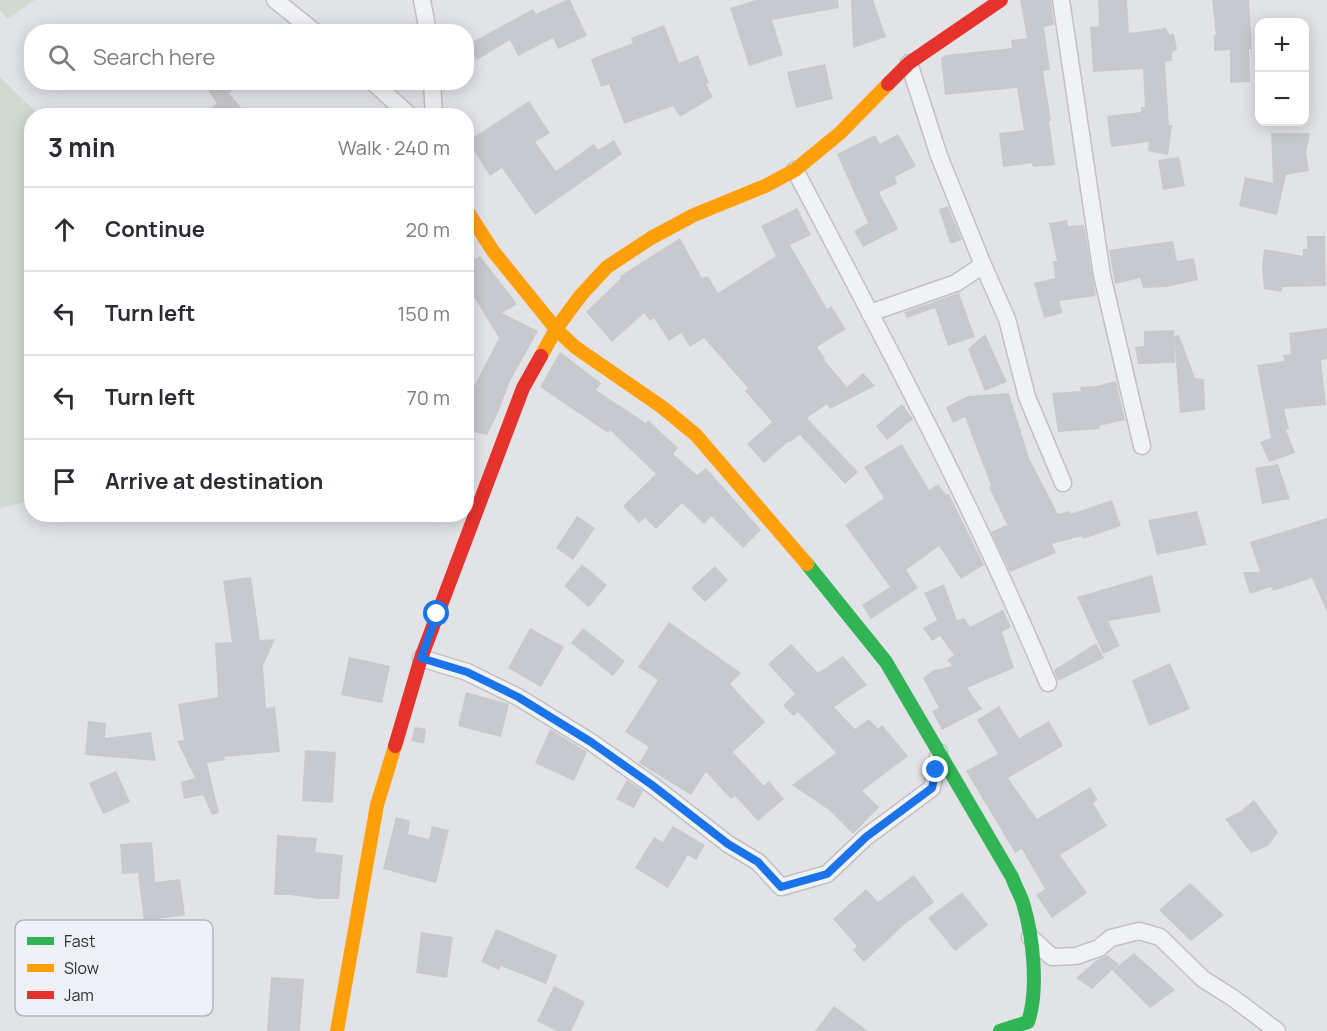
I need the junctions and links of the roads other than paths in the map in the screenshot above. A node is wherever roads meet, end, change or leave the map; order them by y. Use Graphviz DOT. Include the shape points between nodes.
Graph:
graph roads {
  1 [pos="275,0"];
  2 [pos="422,0"];
  3 [pos="1061,0"];
  4 [pos="997,1"];
  5 [pos="305,24"];
  6 [pos="426,24"];
  7 [pos="909,63"];
  8 [pos="382,90"];
  9 [pos="432,90"];
  10 [pos="401,108"];
  11 [pos="434,108"];
  12 [pos="795,170"];
  13 [pos="474,221"];
  14 [pos="983,266"];
  15 [pos="870,313"];
  16 [pos="556,329"];
  17 [pos="1142,446"];
  18 [pos="1063,483"];
  19 [pos="474,518"];
  20 [pos="472,522"];
  21 [pos="421,658"];
  22 [pos="1048,683"];
  23 [pos="939,752"];
  24 [pos="1030,937"];
  25 [pos="337,1031"];
  26 [pos="1000,1031"];
  27 [pos="1277,1031"];
  1 -- 5 [label="street"];
  2 -- 6 [label="street"];
  3 -- 17 [label="street" via="1102,275"];
  4 -- 7 [label="street"];
  7 -- 12 [label="street" via="840,134"];
  7 -- 14 [label="street" via="939,156"];
  8 -- 10 [label="street"];
  9 -- 11 [label="street"];
  12 -- 15 [label="street"];
  12 -- 16 [label="street" via="694,215 615,261 581,295"];
  13 -- 16 [label="street"];
  14 -- 15 [label="street" via="956,283"];
  14 -- 18 [label="street" via="1007,319 1027,398"];
  15 -- 22 [label="street" via="1017,609"];
  16 -- 19 [label="street" via="523,388"];
  16 -- 23 [label="street" via="696,435 783,534 886,662"];
  20 -- 21 [label="street"];
  21 -- 23 [label="street" via="467,672 518,697 591,742 758,862 781,887 827,874 866,837 932,788"];
  21 -- 25 [label="street" via="377,805"];
  23 -- 24 [label="street" via="1012,877"];
  24 -- 26 [label="street" via="1032,1014 1028,1022"];
  24 -- 27 [label="street" via="1052,957 1076,956 1099,948 1111,938 1139,931 1160,938 1203,979"];
}
